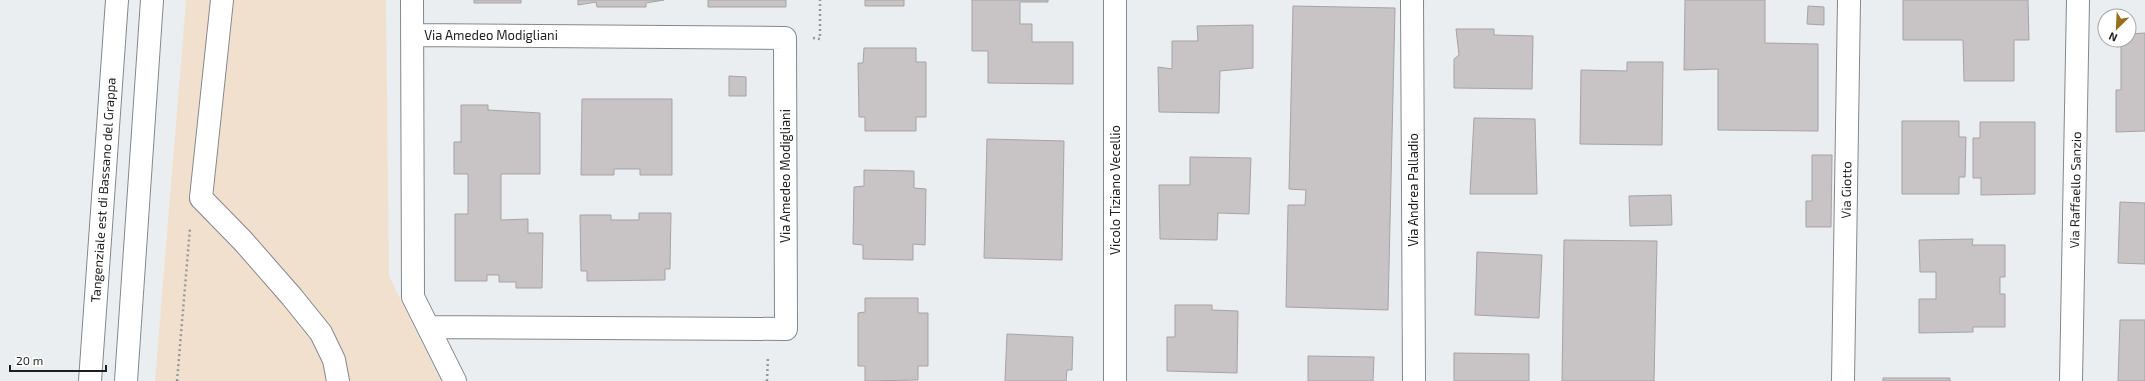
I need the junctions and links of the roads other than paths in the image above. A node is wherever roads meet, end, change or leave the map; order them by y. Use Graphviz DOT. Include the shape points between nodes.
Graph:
graph roads {
  1 [pos="117,0"];
  2 [pos="152,0"];
  3 [pos="222,0"];
  4 [pos="412,0"];
  5 [pos="1115,0"];
  6 [pos="1412,0"];
  7 [pos="1849,0"];
  8 [pos="2078,0"];
  9 [pos="412,35"];
  10 [pos="429,327"];
  11 [pos="90,381"];
  12 [pos="126,381"];
  13 [pos="338,381"];
  14 [pos="454,381"];
  15 [pos="1115,381"];
  16 [pos="1414,381"];
  17 [pos="1843,381"];
  18 [pos="2070,381"];
  1 -- 11 [label="main road, Tangenziale est di Bassano del Grappa"];
  2 -- 12 [label="main road"];
  3 -- 13 [label="main road" via="201,198 268,269 321,333 334,360"];
  4 -- 9 [label="main road, Via Amedeo Modigliani"];
  5 -- 15 [label="main road, Vicolo Tiziano Vecellio"];
  6 -- 16 [label="main road, Via Andrea Palladio"];
  7 -- 17 [label="main road, Via Giotto"];
  8 -- 18 [label="main road, Via Raffaello Sanzio"];
  9 -- 10 [label="main road, Via Amedeo Modigliani" via="413,297"];
  9 -- 10 [label="main road, Via Amedeo Modigliani" via="785,38 786,329"];
  10 -- 14 [label="main road, Via Amedeo Modigliani"];
}
